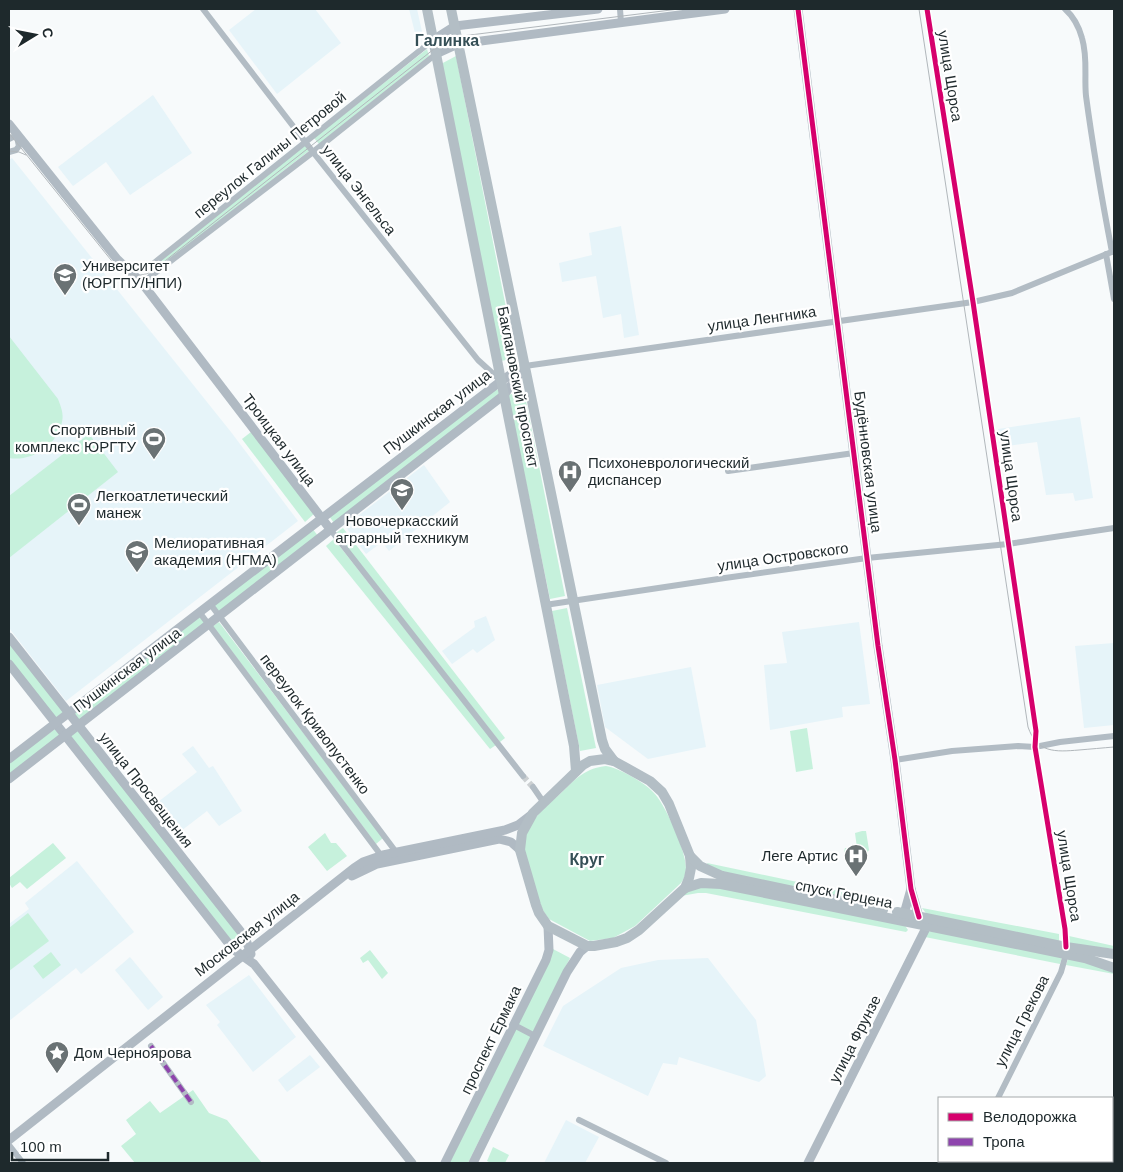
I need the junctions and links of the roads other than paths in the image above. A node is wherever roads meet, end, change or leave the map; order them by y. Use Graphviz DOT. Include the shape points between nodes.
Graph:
graph roads {
  1 [pos="203,9"];
  2 [pos="427,9"];
  3 [pos="452,9"];
  4 [pos="598,9"];
  5 [pos="620,9"];
  6 [pos="724,9"];
  7 [pos="798,9"];
  8 [pos="927,9"];
  9 [pos="1065,9"];
  10 [pos="621,22"];
  11 [pos="455,26"];
  12 [pos="433,40"];
  13 [pos="458,44"];
  14 [pos="436,54"];
  15 [pos="9,124"];
  16 [pos="15,138"];
  17 [pos="306,142"];
  18 [pos="9,152"];
  19 [pos="313,152"];
  20 [pos="1111,252"];
  21 [pos="117,258"];
  22 [pos="142,283"];
  23 [pos="1114,299"];
  24 [pos="972,302"];
  25 [pos="837,321"];
  26 [pos="525,366"];
  27 [pos="501,381"];
  28 [pos="504,395"];
  29 [pos="854,454"];
  30 [pos="728,472"];
  31 [pos="321,518"];
  32 [pos="1114,528"];
  33 [pos="330,529"];
  34 [pos="1008,544"];
  35 [pos="867,558"];
  36 [pos="573,599"];
  37 [pos="546,604"];
  38 [pos="210,605"];
  39 [pos="200,613"];
  40 [pos="219,616"];
  41 [pos="209,624"];
  42 [pos="9,637"];
  43 [pos="9,664"];
  44 [pos="68,713"];
  45 [pos="55,724"];
  46 [pos="78,725"];
  47 [pos="64,736"];
  48 [pos="1114,736"];
  49 [pos="1035,747"];
  50 [pos="9,759"];
  51 [pos="895,760"];
  52 [pos="614,761"];
  53 [pos="576,771"];
  54 [pos="523,776"];
  55 [pos="9,779"];
  56 [pos="532,787"];
  57 [pos="544,803"];
  58 [pos="533,814"];
  59 [pos="520,850"];
  60 [pos="397,856"];
  61 [pos="690,856"];
  62 [pos="384,858"];
  63 [pos="685,888"];
  64 [pos="911,889"];
  65 [pos="904,914"];
  66 [pos="919,917"];
  67 [pos="548,926"];
  68 [pos="926,926"];
  69 [pos="587,946"];
  70 [pos="1066,951"];
  71 [pos="1114,954"];
  72 [pos="249,957"];
  73 [pos="1114,968"];
  74 [pos="514,1025"];
  75 [pos="535,1036"];
  76 [pos="150,1046"];
  77 [pos="998,1097"];
  78 [pos="191,1102"];
  79 [pos="580,1120"];
  80 [pos="9,1140"];
  81 [pos="9,1145"];
  82 [pos="22,1163"];
  83 [pos="412,1163"];
  84 [pos="445,1163"];
  85 [pos="473,1163"];
  86 [pos="666,1163"];
  87 [pos="808,1163"];
  1 -- 17 [label="street, улица Энгельса"];
  2 -- 12 [label="main road, Баклановский проспект"];
  3 -- 11 [label="main road, Баклановский проспект"];
  4 -- 11 [label="street"];
  5 -- 10 [label="street"];
  6 -- 10 [label="street"];
  7 -- 25 [label="street, Будённовская улица"];
  8 -- 24 [label="street, улица Щорса"];
  9 -- 20 [label="street" via="1077,23 1085,48 1086,93"];
  10 -- 13 [label="street"];
  11 -- 12 [label="street"];
  11 -- 13 [label="main road, Баклановский проспект"];
  12 -- 14 [label="main road, Баклановский проспект"];
  12 -- 17 [label="street, переулок Галины Петровой"];
  13 -- 14 [label="street"];
  13 -- 26 [label="main road, Баклановский проспект"];
  14 -- 19 [label="street, переулок Галины Петровой"];
  14 -- 27 [label="main road, Баклановский проспект"];
  15 -- 16 [label="street, Троицкая улица"];
  16 -- 18 [label="street" via="19,146"];
  16 -- 21 [label="street, Троицкая улица"];
  17 -- 19 [label="street, улица Энгельса"];
  17 -- 21 [label="street, переулок Галины Петровой" via="149,267 132,268"];
  19 -- 22 [label="street, переулок Галины Петровой"];
  19 -- 27 [label="street, улица Энгельса" via="478,360"];
  20 -- 23 [label="street"];
  20 -- 24 [label="street, улица Ленгника" via="1012,293"];
  21 -- 22 [label="street, Троицкая улица"];
  22 -- 31 [label="street, Троицкая улица"];
  24 -- 25 [label="street, улица Ленгника"];
  24 -- 34 [label="street, улица Щорса"];
  25 -- 26 [label="street, улица Ленгника"];
  25 -- 29 [label="street, Будённовская улица"];
  26 -- 27 [label="street, Пушкинская улица"];
  26 -- 28 [label="street, Пушкинская улица"];
  26 -- 36 [label="main road, Баклановский проспект"];
  27 -- 28 [label="main road, Баклановский проспект"];
  27 -- 31 [label="street, Пушкинская улица"];
  28 -- 33 [label="street, Пушкинская улица"];
  28 -- 37 [label="main road, Баклановский проспект"];
  29 -- 30 [label="street"];
  29 -- 35 [label="street, Будённовская улица"];
  31 -- 33 [label="street, Троицкая улица"];
  31 -- 38 [label="street, Пушкинская улица"];
  32 -- 34 [label="street, улица Островского"];
  33 -- 40 [label="street, Пушкинская улица"];
  33 -- 54 [label="street, Троицкая улица"];
  34 -- 35 [label="street, улица Островского"];
  34 -- 49 [label="street, улица Щорса" via="1036,731"];
  35 -- 36 [label="street, улица Островского"];
  35 -- 51 [label="street, Будённовская улица"];
  36 -- 37 [label="street, улица Островского"];
  36 -- 52 [label="main road, Баклановский проспект" via="602,740"];
  37 -- 53 [label="main road, Баклановский проспект"];
  38 -- 39 [label="street, Пушкинская улица"];
  38 -- 40 [label="street, переулок Кривопустенко"];
  39 -- 41 [label="street, переулок Кривопустенко"];
  39 -- 44 [label="street, Пушкинская улица"];
  40 -- 41 [label="street, Пушкинская улица"];
  40 -- 60 [label="street, переулок Кривопустенко"];
  41 -- 46 [label="street, Пушкинская улица"];
  41 -- 62 [label="street, переулок Кривопустенко"];
  42 -- 44 [label="street, улица Просвещения"];
  43 -- 45 [label="street, улица Просвещения"];
  44 -- 45 [label="street, Пушкинская улица"];
  44 -- 46 [label="street, улица Просвещения"];
  45 -- 47 [label="street, улица Просвещения"];
  45 -- 50 [label="street, Пушкинская улица"];
  46 -- 47 [label="street, Пушкинская улица"];
  46 -- 72 [label="street, улица Просвещения" via="245,937"];
  47 -- 55 [label="street, Пушкинская улица"];
  47 -- 72 [label="street, улица Просвещения" via="233,949"];
  48 -- 49 [label="street"];
  49 -- 51 [label="street" via="962,751"];
  49 -- 70 [label="street, улица Щорса"];
  51 -- 64 [label="street, Будённовская улица"];
  52 -- 53 [label="main road" via="590,762"];
  52 -- 61 [label="main road" via="650,781 662,792"];
  53 -- 57 [label="main road"];
  56 -- 57 [label="street"];
  57 -- 58 [label="main road"];
  58 -- 59 [label="main road" via="522,833"];
  58 -- 60 [label="street, Московская улица" via="505,830"];
  59 -- 60 [label="street, Московская улица" via="511,842 499,840"];
  59 -- 67 [label="main road" via="536,905"];
  60 -- 62 [label="street, Московская улица"];
  61 -- 63 [label="main road" via="690,873"];
  61 -- 65 [label="main road, спуск Герцена" via="700,866 722,876"];
  62 -- 72 [label="street, Московская улица" via="357,872"];
  63 -- 68 [label="main road, спуск Герцена" via="701,883 721,884"];
  63 -- 69 [label="main road" via="627,938"];
  64 -- 65 [label="street, Будённовская улица"];
  64 -- 66 [label="street, Будённовская улица"];
  65 -- 66 [label="main road, спуск Герцена"];
  66 -- 70 [label="main road, спуск Герцена"];
  67 -- 69 [label="main road"];
  67 -- 74 [label="street, проспект Ермака" via="546,960"];
  68 -- 70 [label="main road, спуск Герцена"];
  68 -- 87 [label="street, улица Фрунзе"];
  69 -- 75 [label="street" via="567,972"];
  70 -- 71 [label="main road, спуск Герцена"];
  70 -- 73 [label="main road, спуск Герцена"];
  70 -- 77 [label="street, улица Грекова" via="1061,972"];
  72 -- 80 [label="street, Московская улица"];
  72 -- 81 [label="street, Московская улица"];
  72 -- 83 [label="street, улица Просвещения"];
  74 -- 75 [label="street"];
  74 -- 84 [label="street, проспект Ермака"];
  75 -- 85 [label="street"];
  76 -- 78 [label="street"];
  79 -- 86 [label="street"];
  81 -- 82 [label="street"];
}
